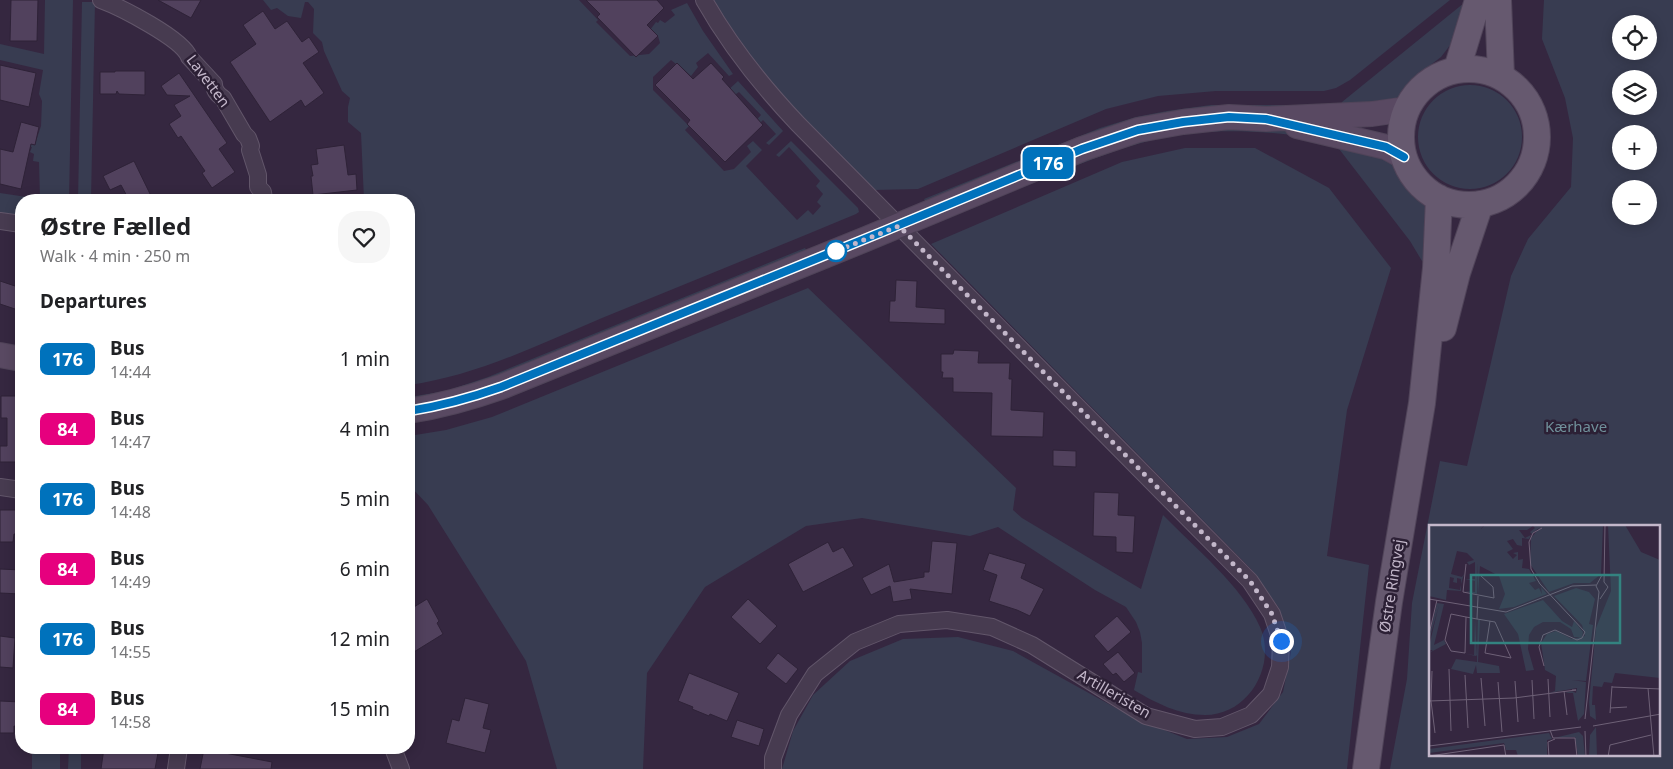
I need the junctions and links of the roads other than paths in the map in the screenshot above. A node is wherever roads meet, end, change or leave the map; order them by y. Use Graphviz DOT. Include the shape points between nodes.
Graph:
graph roads {
  1 [pos="101,0"];
  2 [pos="704,0"];
  3 [pos="1478,0"];
  4 [pos="1498,0"];
  5 [pos="1457,69"];
  6 [pos="1501,76"];
  7 [pos="1407,110"];
  8 [pos="1266,119"];
  9 [pos="1404,157"];
  10 [pos="263,194"];
  11 [pos="1439,198"];
  12 [pos="1480,204"];
  13 [pos="0,221"];
  14 [pos="15,223"];
  15 [pos="899,226"];
  16 [pos="0,356"];
  17 [pos="15,358"];
  18 [pos="1422,403"];
  19 [pos="415,410"];
  20 [pos="0,487"];
  21 [pos="15,489"];
  22 [pos="178,754"];
  23 [pos="395,754"];
  24 [pos="176,769"];
  25 [pos="401,769"];
  26 [pos="773,769"];
  27 [pos="1366,769"];
  1 -- 10 [label="street, Lavetten" via="125,10 172,40 214,84 216,92 248,138 258,187"];
  2 -- 15 [label="street, Artilleristen" via="732,45 774,99"];
  3 -- 5 [label="main road"];
  4 -- 6 [label="main road"];
  5 -- 6 [label="main road" via="1480,69"];
  5 -- 7 [label="main road" via="1428,82"];
  6 -- 12 [label="main road" via="1521,92 1534,114 1538,132 1536,152 1531,167 1510,192"];
  7 -- 8 [label="street"];
  7 -- 9 [label="main road" via="1401,133"];
  8 -- 9 [label="street" via="1386,147"];
  8 -- 15 [label="street" via="1229,117 1138,130 1082,149"];
  9 -- 11 [label="main road" via="1421,185"];
  11 -- 12 [label="main road" via="1452,203"];
  11 -- 18 [label="main road, Østre Ringvej" via="1436,268"];
  12 -- 18 [label="main road, Østre Ringvej" via="1457,272"];
  13 -- 14 [label="street"];
  15 -- 19 [label="street" via="501,387"];
  15 -- 26 [label="street, Artilleristen" via="1250,581 1272,614 1281,641 1280,667 1271,694 1251,715 1222,727 1195,729 1146,716 1032,645 992,627 947,620 899,624 855,642 815,674 789,715"];
  16 -- 17 [label="street"];
  18 -- 27 [label="main road, Østre Ringvej" via="1389,602"];
  20 -- 21 [label="street"];
  22 -- 24 [label="street"];
  23 -- 25 [label="street"];
}
